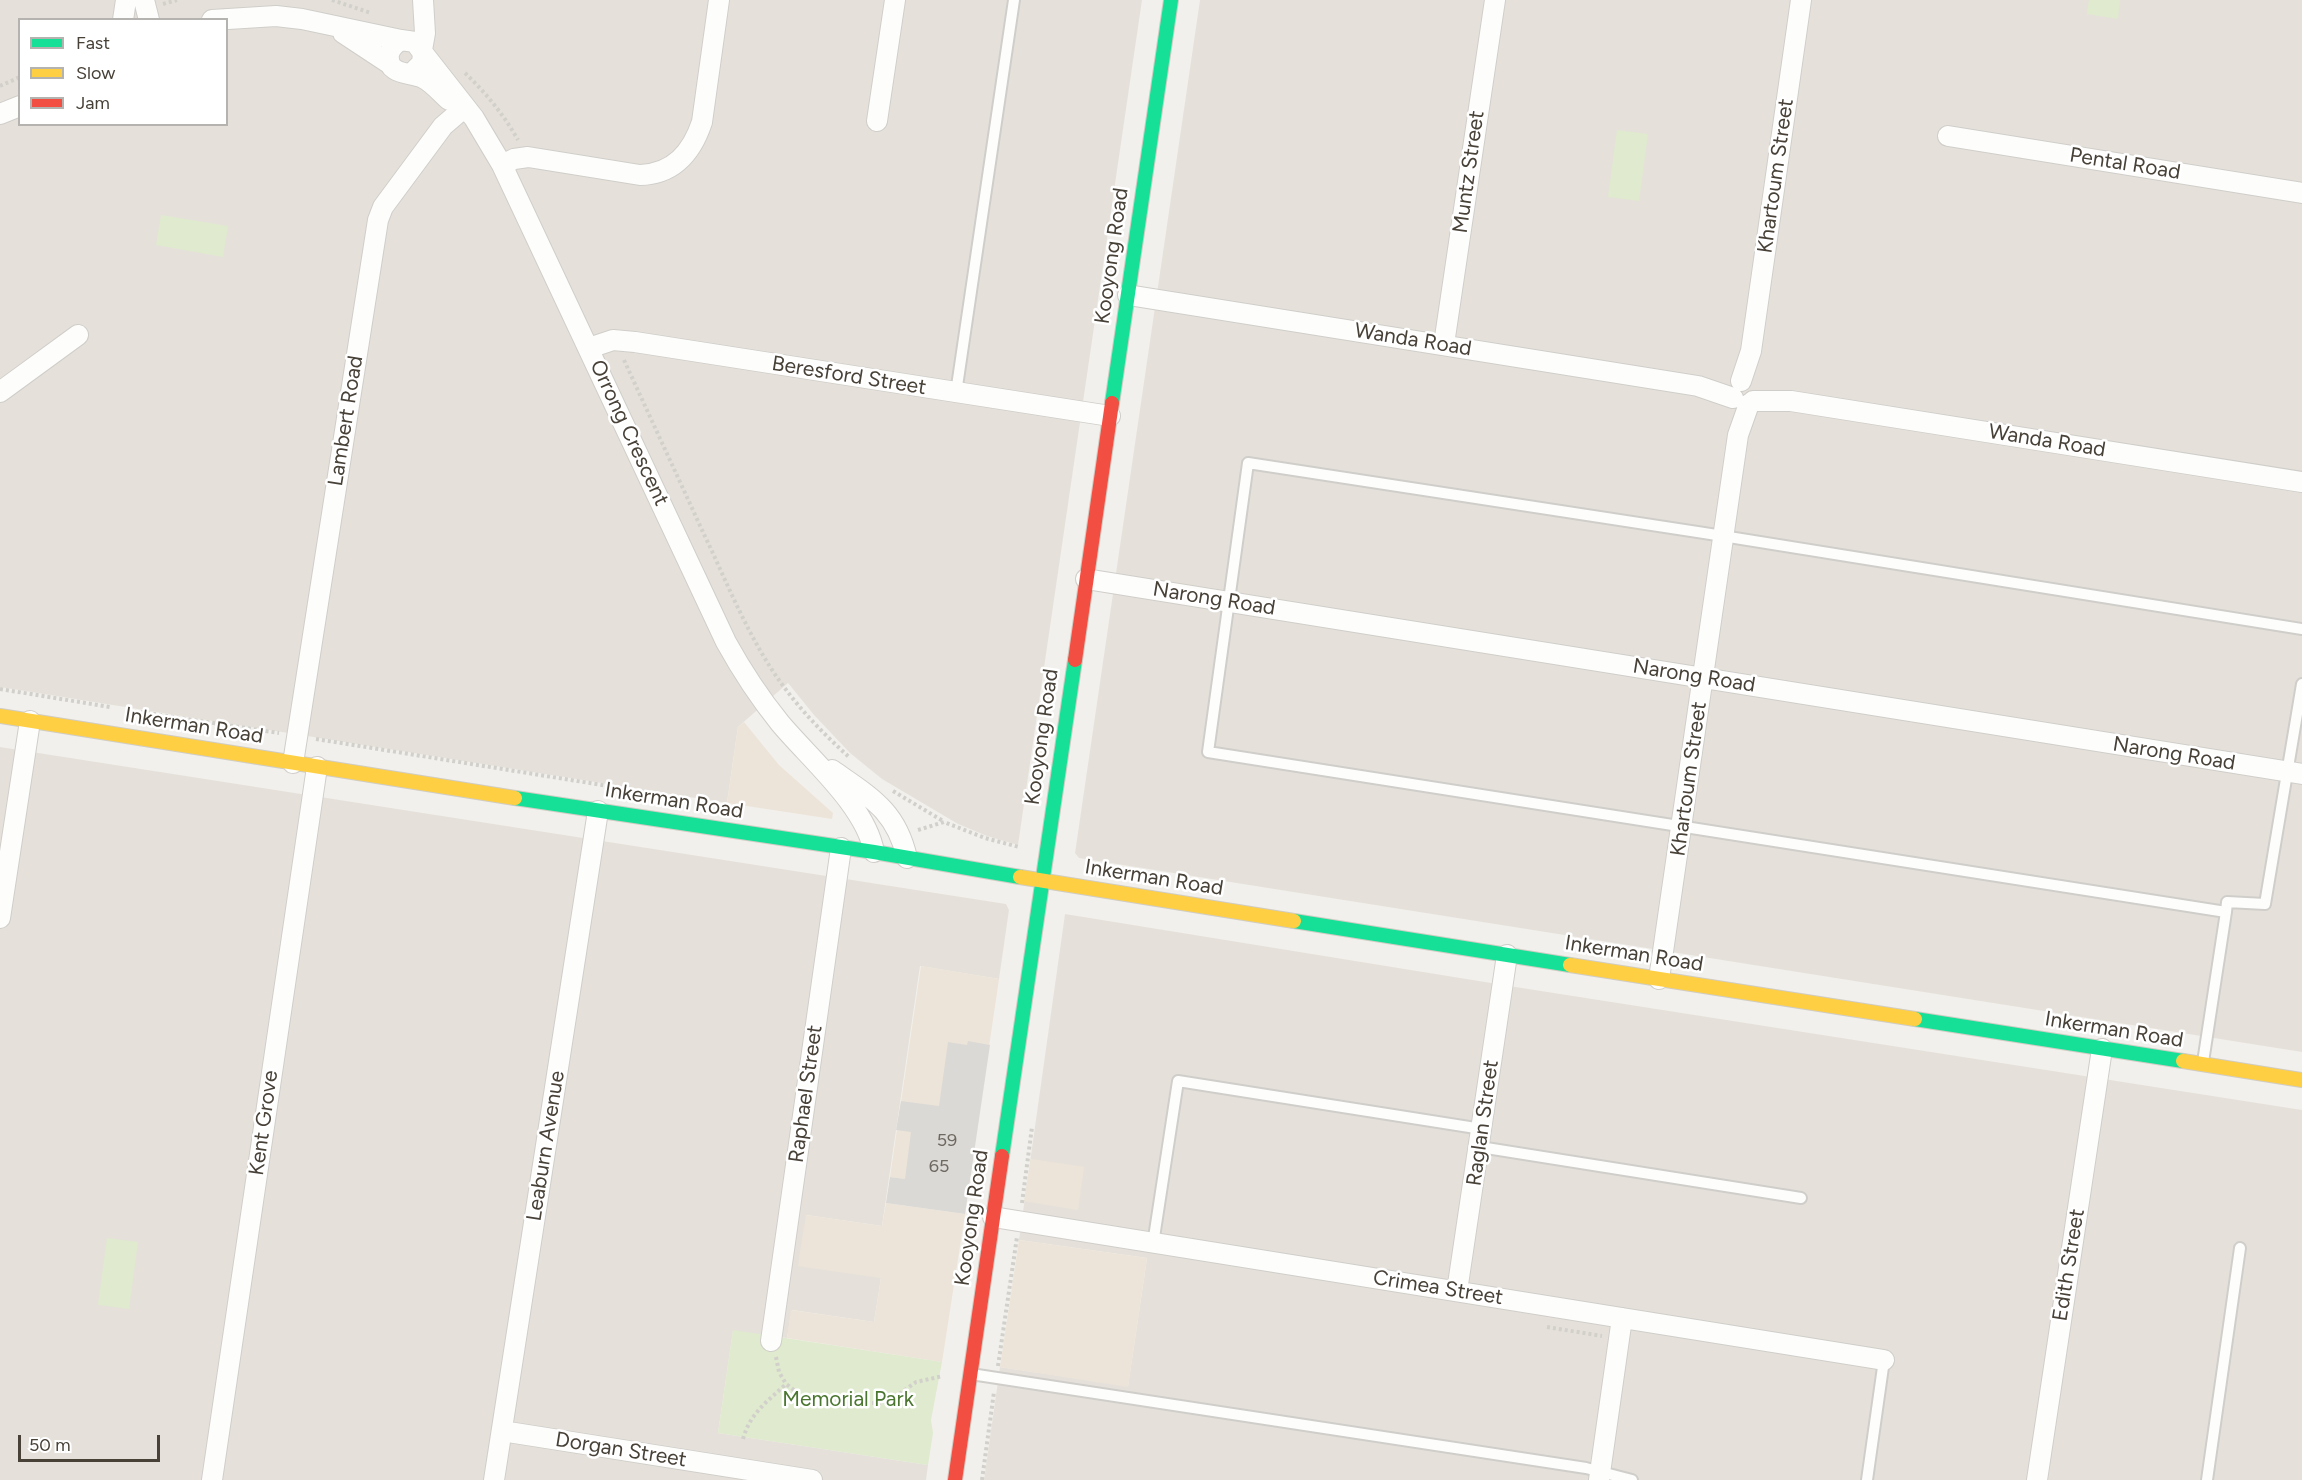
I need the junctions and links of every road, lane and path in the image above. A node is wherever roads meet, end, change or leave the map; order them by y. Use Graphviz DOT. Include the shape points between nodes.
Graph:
graph roads {
  1 [pos="126,0"];
  2 [pos="144,0"];
  3 [pos="332,0"];
  4 [pos="422,0"];
  5 [pos="719,0"];
  6 [pos="895,0"];
  7 [pos="1014,0"];
  8 [pos="1171,0"];
  9 [pos="1495,0"];
  10 [pos="1801,0"];
  11 [pos="376,15"];
  12 [pos="123,18"];
  13 [pos="148,18"];
  14 [pos="228,19"];
  15 [pos="333,27"];
  16 [pos="403,40"];
  17 [pos="423,52"];
  18 [pos="390,64"];
  19 [pos="464,72"];
  20 [pos="411,74"];
  21 [pos="18,78"];
  22 [pos="0,86"];
  23 [pos="18,107"];
  24 [pos="465,108"];
  25 [pos="0,114"];
  26 [pos="877,121"];
  27 [pos="1948,136"];
  28 [pos="528,156"];
  29 [pos="502,165"];
  30 [pos="2302,193"];
  31 [pos="1128,295"];
  32 [pos="78,335"];
  33 [pos="613,340"];
  34 [pos="1444,344"];
  35 [pos="589,348"];
  36 [pos="0,392"];
  37 [pos="956,393"];
  38 [pos="1744,393"];
  39 [pos="1110,416"];
  40 [pos="2302,482"];
  41 [pos="1724,536"];
  42 [pos="1086,579"];
  43 [pos="1229,601"];
  44 [pos="2302,629"];
  45 [pos="1703,677"];
  46 [pos="2302,684"];
  47 [pos="0,689"];
  48 [pos="111,708"];
  49 [pos="133,711"];
  50 [pos="0,716"];
  51 [pos="30,721"];
  52 [pos="297,736"];
  53 [pos="805,751"];
  54 [pos="854,761"];
  55 [pos="293,763"];
  56 [pos="317,767"];
  57 [pos="2295,773"];
  58 [pos="891,790"];
  59 [pos="663,795"];
  60 [pos="598,811"];
  61 [pos="944,822"];
  62 [pos="1682,826"];
  63 [pos="898,830"];
  64 [pos="1019,847"];
  65 [pos="841,848"];
  66 [pos="874,852"];
  67 [pos="907,858"];
  68 [pos="1042,881"];
  69 [pos="2226,912"];
  70 [pos="0,918"];
  71 [pos="1507,955"];
  72 [pos="1659,979"];
  73 [pos="2102,1049"];
  74 [pos="2202,1065"];
  75 [pos="2302,1080"];
  76 [pos="1033,1121"];
  77 [pos="1481,1138"];
  78 [pos="1801,1198"];
  79 [pos="993,1217"];
  80 [pos="1019,1221"];
  81 [pos="1153,1244"];
  82 [pos="2240,1248"];
  83 [pos="1457,1291"];
  84 [pos="1622,1318"];
  85 [pos="771,1341"];
  86 [pos="1884,1360"];
  87 [pos="971,1374"];
  88 [pos="943,1376"];
  89 [pos="996,1378"];
  90 [pos="786,1384"];
  91 [pos="502,1431"];
  92 [pos="743,1439"];
  93 [pos="1600,1476"];
  94 [pos="804,1479"];
  95 [pos="212,1480"];
  96 [pos="494,1480"];
  97 [pos="955,1480"];
  98 [pos="982,1480"];
  99 [pos="1632,1480"];
  100 [pos="1867,1480"];
  101 [pos="2037,1480"];
  102 [pos="2207,1480"];
  1 -- 12 [label="street"];
  2 -- 13 [label="street"];
  3 -- 11 [label="path"];
  4 -- 16 [label="street"];
  4 -- 17 [label="street"];
  5 -- 28 [label="street" via="702,122 689,152 679,162 652,175 640,175"];
  6 -- 26 [label="street"];
  7 -- 37 [label="lane"];
  8 -- 31 [label="street, Kooyong Road"];
  9 -- 34 [label="street, Muntz Street"];
  10 -- 38 [label="street, Khartoum Street"];
  14 -- 15 [label="street" via="276,16"];
  15 -- 16 [label="street"];
  15 -- 18 [label="street"];
  16 -- 17 [label="street" via="415,42"];
  16 -- 18 [label="street" via="392,47"];
  17 -- 20 [label="street" via="422,63"];
  17 -- 24 [label="street, Orrong Crescent"];
  18 -- 20 [label="street" via="399,73"];
  19 -- 28 [label="path" via="508,122"];
  20 -- 24 [label="street, Orrong Crescent"];
  21 -- 22 [label="path"];
  23 -- 25 [label="street"];
  24 -- 29 [label="street, Orrong Crescent"];
  24 -- 52 [label="street, Lambert Road" via="443,126 379,213"];
  27 -- 30 [label="street, Pental Road"];
  28 -- 29 [label="street"];
  29 -- 35 [label="street, Orrong Crescent"];
  31 -- 34 [label="street, Wanda Road"];
  31 -- 39 [label="street, Kooyong Road"];
  32 -- 36 [label="street"];
  33 -- 35 [label="street, Beresford Street"];
  33 -- 37 [label="street, Beresford Street"];
  33 -- 54 [label="path" via="740,612 769,664 826,736"];
  34 -- 38 [label="street, Wanda Road"];
  35 -- 53 [label="street, Orrong Crescent" via="726,642 759,695"];
  37 -- 39 [label="street, Beresford Street"];
  38 -- 40 [label="street, Wanda Road"];
  38 -- 41 [label="street, Khartoum Street"];
  39 -- 42 [label="street, Kooyong Road"];
  41 -- 43 [label="lane" via="1248,463"];
  41 -- 44 [label="lane"];
  41 -- 45 [label="street, Khartoum Street"];
  42 -- 43 [label="street, Narong Road"];
  42 -- 68 [label="street, Kooyong Road"];
  43 -- 45 [label="street, Narong Road"];
  43 -- 62 [label="lane" via="1208,752"];
  45 -- 57 [label="street, Narong Road"];
  45 -- 62 [label="street, Khartoum Street"];
  46 -- 57 [label="lane"];
  47 -- 48 [label="path"];
  49 -- 52 [label="path"];
  50 -- 51 [label="street, Inkerman Road"];
  51 -- 55 [label="street, Inkerman Road"];
  51 -- 70 [label="street"];
  52 -- 55 [label="street, Lambert Road"];
  52 -- 59 [label="path"];
  53 -- 63 [label="street, Orrong Crescent" via="881,807"];
  53 -- 66 [label="street, Orrong Crescent" via="864,822"];
  55 -- 56 [label="street, Inkerman Road"];
  56 -- 60 [label="street, Inkerman Road"];
  56 -- 95 [label="street, Kent Grove"];
  57 -- 69 [label="lane" via="2265,904 2227,902"];
  58 -- 61 [label="path"];
  60 -- 65 [label="street, Inkerman Road"];
  60 -- 91 [label="street, Leaburn Avenue"];
  61 -- 63 [label="path"];
  61 -- 64 [label="path"];
  62 -- 69 [label="lane"];
  62 -- 72 [label="street, Khartoum Street"];
  63 -- 67 [label="street, Orrong Crescent"];
  65 -- 66 [label="street, Inkerman Road"];
  65 -- 85 [label="street, Raphael Street"];
  66 -- 67 [label="street, Inkerman Road"];
  67 -- 68 [label="street, Inkerman Road"];
  68 -- 71 [label="street, Inkerman Road"];
  68 -- 79 [label="street, Kooyong Road"];
  69 -- 74 [label="lane"];
  71 -- 72 [label="street, Inkerman Road"];
  71 -- 77 [label="street, Raglan Street"];
  72 -- 73 [label="street, Inkerman Road"];
  73 -- 74 [label="street, Inkerman Road"];
  73 -- 101 [label="street, Edith Street"];
  74 -- 75 [label="street, Inkerman Road"];
  76 -- 80 [label="path"];
  77 -- 78 [label="lane"];
  77 -- 81 [label="lane" via="1178,1081"];
  77 -- 83 [label="street, Raglan Street"];
  79 -- 80 [label="street, Crimea Street"];
  79 -- 87 [label="street, Kooyong Road"];
  80 -- 81 [label="street, Crimea Street"];
  80 -- 89 [label="path"];
  81 -- 83 [label="street, Crimea Street"];
  82 -- 102 [label="lane"];
  83 -- 84 [label="street, Crimea Street"];
  84 -- 86 [label="street, Crimea Street"];
  84 -- 93 [label="street"];
  85 -- 90 [label="path"];
  86 -- 100 [label="lane"];
  87 -- 89 [label="lane"];
  87 -- 97 [label="street, Kooyong Road"];
  88 -- 90 [label="path" via="916,1382 882,1403 824,1403 802,1396"];
  89 -- 93 [label="lane" via="1586,1468"];
  89 -- 98 [label="path"];
  90 -- 92 [label="path" via="758,1409"];
  91 -- 94 [label="street, Dorgan Street"];
  91 -- 96 [label="street, Leaburn Avenue"];
  93 -- 99 [label="lane"];
}
